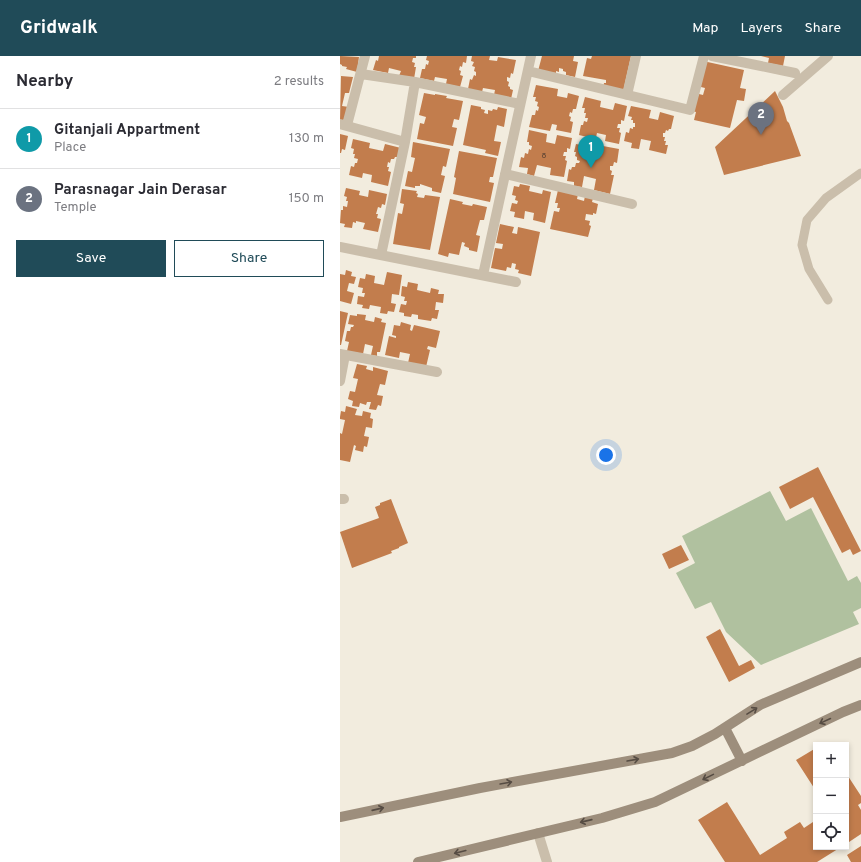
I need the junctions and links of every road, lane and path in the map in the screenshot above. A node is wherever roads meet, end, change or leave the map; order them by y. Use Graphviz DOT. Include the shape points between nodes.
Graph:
graph roads {
  1 [pos="365,56"];
  2 [pos="531,56"];
  3 [pos="636,56"];
  4 [pos="704,56"];
  5 [pos="712,56"];
  6 [pos="828,56"];
  7 [pos="528,72"];
  8 [pos="795,73"];
  9 [pos="361,74"];
  10 [pos="415,82"];
  11 [pos="627,95"];
  12 [pos="784,95"];
  13 [pos="520,104"];
  14 [pos="344,125"];
  15 [pos="405,142"];
  16 [pos="861,173"];
  17 [pos="505,174"];
  18 [pos="632,204"];
  19 [pos="340,247"];
  20 [pos="381,255"];
  21 [pos="483,275"];
  22 [pos="516,282"];
  23 [pos="828,300"];
  24 [pos="343,355"];
  25 [pos="437,372"];
  26 [pos="340,381"];
  27 [pos="861,662"];
  28 [pos="861,705"];
  29 [pos="725,728"];
  30 [pos="742,761"];
  31 [pos="340,817"];
  32 [pos="538,833"];
  33 [pos="418,862"];
  34 [pos="547,862"];
  1 -- 9 [label="street"];
  2 -- 7 [label="street"];
  3 -- 11 [label="street"];
  4 -- 11 [label="street" via="690,110"];
  5 -- 8 [label="street"];
  6 -- 12 [label="street"];
  7 -- 11 [label="street"];
  7 -- 13 [label="street"];
  9 -- 10 [label="street"];
  9 -- 14 [label="street"];
  10 -- 13 [label="street"];
  10 -- 15 [label="street"];
  13 -- 17 [label="street"];
  14 -- 15 [label="street"];
  15 -- 20 [label="street"];
  16 -- 23 [label="lane" via="826,198 808,220 802,245 809,269"];
  17 -- 18 [label="street"];
  17 -- 21 [label="street"];
  19 -- 20 [label="street"];
  20 -- 21 [label="street"];
  21 -- 22 [label="street"];
  24 -- 25 [label="street"];
  24 -- 26 [label="street"];
  29 -- 27 [label="street, one-way" via="760,705"];
  28 -- 30 [label="street, one-way"];
  29 -- 30 [label="street"];
  31 -- 29 [label="street, one-way" via="672,753 692,746"];
  30 -- 32 [label="street, one-way" via="655,802"];
  32 -- 33 [label="street, one-way"];
  32 -- 34 [label="street"];
}
